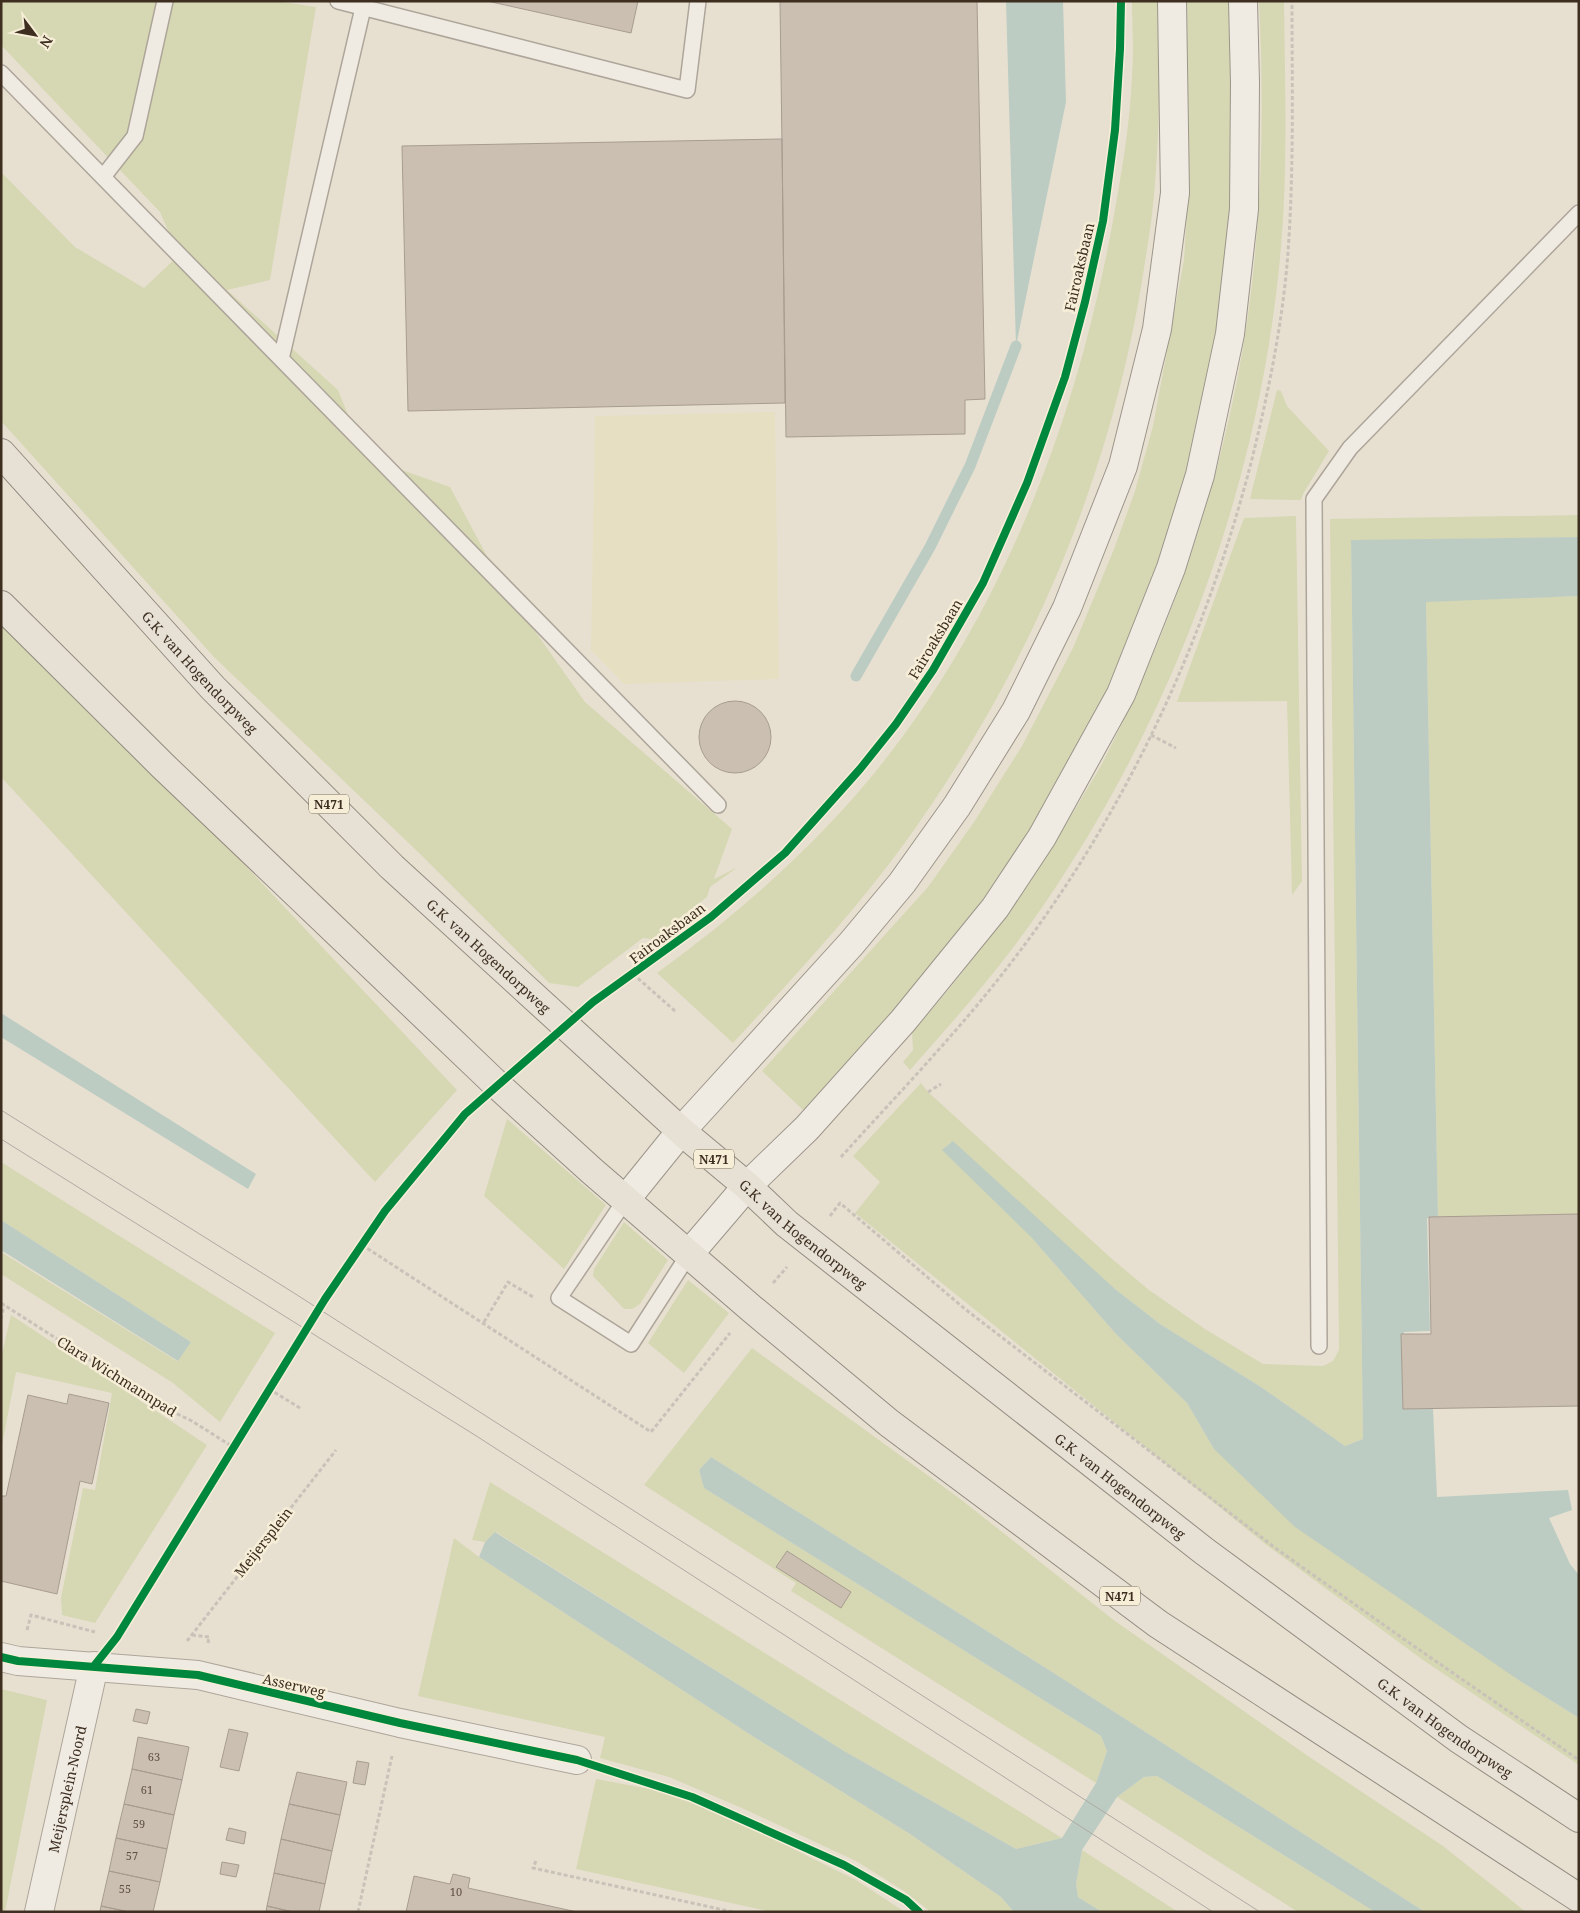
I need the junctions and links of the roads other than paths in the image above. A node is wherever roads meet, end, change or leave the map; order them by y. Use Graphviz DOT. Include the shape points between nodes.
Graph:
graph roads {
  1 [pos="165,1"];
  2 [pos="338,1"];
  3 [pos="698,1"];
  4 [pos="1172,1"];
  5 [pos="1243,1"];
  6 [pos="363,8"];
  7 [pos="1,73"];
  8 [pos="103,177"];
  9 [pos="1579,213"];
  10 [pos="281,359"];
  11 [pos="1,453"];
  12 [pos="1,605"];
  13 [pos="718,805"];
  14 [pos="681,1131"];
  15 [pos="747,1186"];
  16 [pos="626,1199"];
  17 [pos="689,1254"];
  18 [pos="1319,1346"];
  19 [pos="1,1657"];
  20 [pos="94,1666"];
  21 [pos="577,1760"];
  22 [pos="1579,1818"];
  23 [pos="1579,1898"];
  24 [pos="39,1912"];
  1 -- 8 [label="lane" via="135,136"];
  2 -- 6 [label="lane"];
  3 -- 6 [label="lane" via="687,90"];
  4 -- 14 [label="main road" via="1175,192 1157,329 1123,466 1067,608 1016,711 957,806 908,875 851,944"];
  5 -- 15 [label="main road" via="1244,209 1230,334 1200,475 1171,568 1121,694 1042,837 995,908 903,1020 807,1128"];
  6 -- 10 [label="lane"];
  7 -- 8 [label="lane"];
  8 -- 10 [label="lane"];
  9 -- 18 [label="lane" via="1350,448 1314,499"];
  10 -- 13 [label="lane"];
  11 -- 14 [label="main road, G.K. van Hogendorpweg / N471" via="213,688 392,868"];
  12 -- 16 [label="main road, N471" via="162,765 472,1062"];
  14 -- 15 [label="main road, G.K. van Hogendorpweg / N471"];
  14 -- 16 [label="main road"];
  15 -- 17 [label="main road"];
  15 -- 22 [label="main road, G.K. van Hogendorpweg / N471" via="787,1224 1204,1551 1459,1739"];
  16 -- 17 [label="main road, N471"];
  16 -- 17 [label="lane" via="559,1298 631,1344"];
  17 -- 23 [label="main road, N471" via="889,1423 1158,1624"];
  19 -- 20 [label="main road, Asserweg"];
  20 -- 21 [label="main road, Asserweg" via="198,1675 400,1723"];
  20 -- 24 [label="main road, Meijersplein-Noord"];
}
